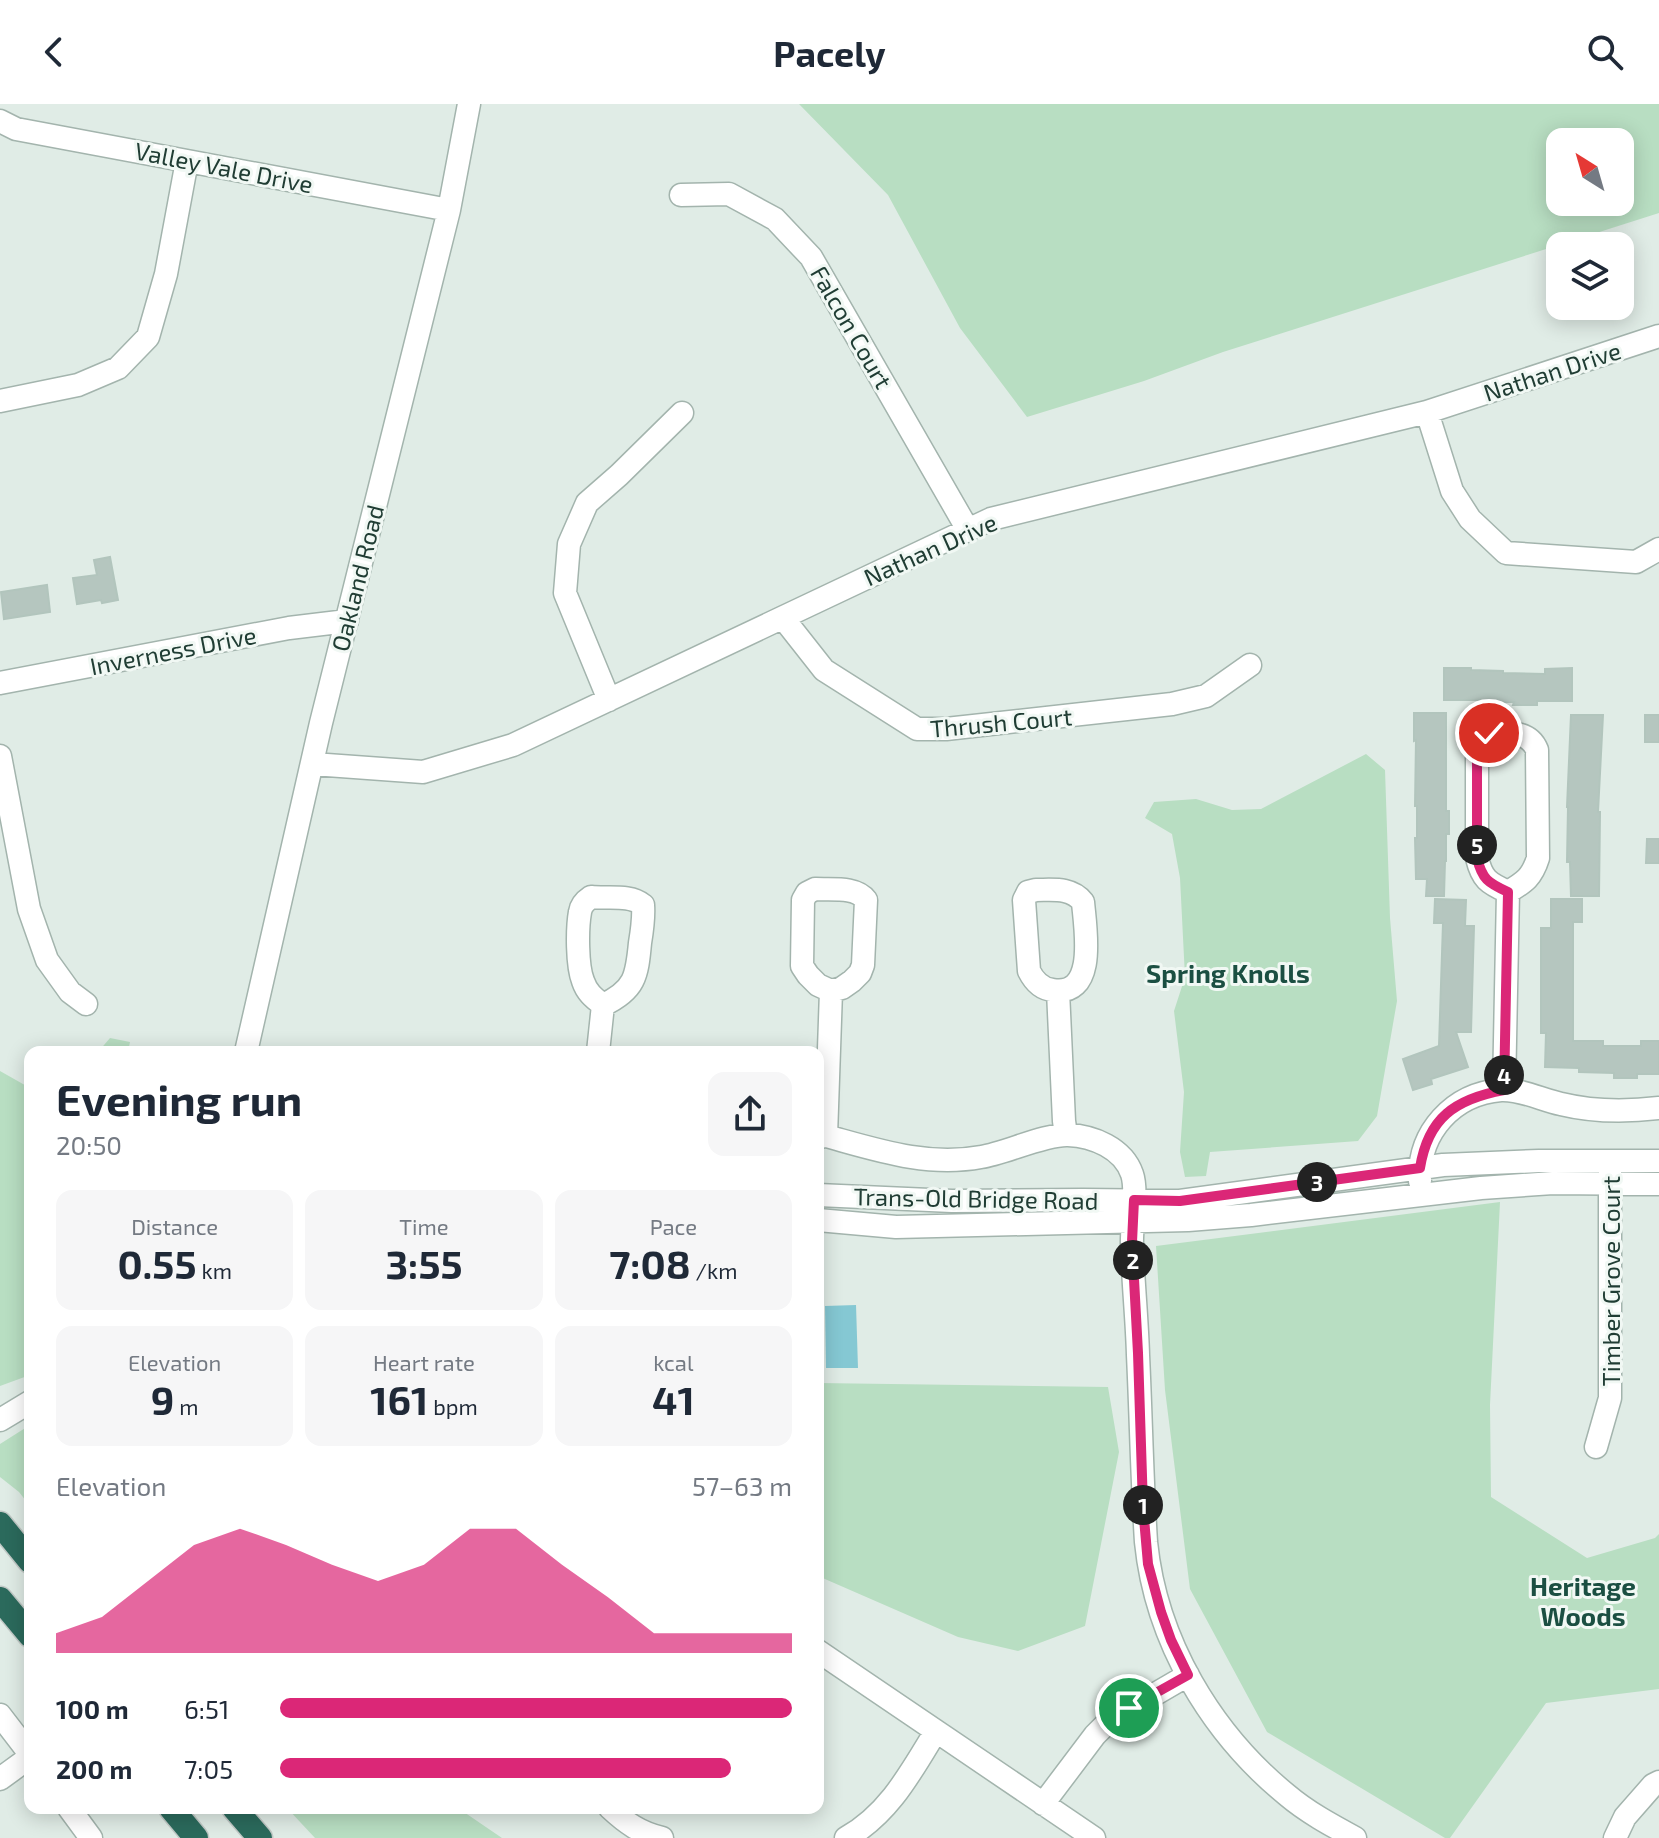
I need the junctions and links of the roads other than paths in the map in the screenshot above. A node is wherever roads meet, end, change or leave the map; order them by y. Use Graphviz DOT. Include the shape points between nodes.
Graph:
graph roads {
  1 [pos="469,104"];
  2 [pos="0,121"];
  3 [pos="187,161"];
  4 [pos="681,195"];
  5 [pos="449,210"];
  6 [pos="1659,336"];
  7 [pos="0,401"];
  8 [pos="1427,412"];
  9 [pos="682,413"];
  10 [pos="968,530"];
  11 [pos="1659,549"];
  12 [pos="783,618"];
  13 [pos="347,621"];
  14 [pos="1250,665"];
  15 [pos="0,683"];
  16 [pos="609,700"];
  17 [pos="0,756"];
  18 [pos="313,764"];
  19 [pos="1508,892"];
  20 [pos="831,991"];
  21 [pos="1058,991"];
  22 [pos="86,1004"];
  23 [pos="603,1005"];
  24 [pos="247,1046"];
  25 [pos="599,1046"];
  26 [pos="1504,1090"];
  27 [pos="824,1105"];
  28 [pos="1659,1108"];
  29 [pos="1066,1135"];
  30 [pos="824,1137"];
  31 [pos="1659,1161"];
  32 [pos="1420,1168"];
  33 [pos="1610,1172"];
  34 [pos="1659,1184"];
  35 [pos="1421,1194"];
  36 [pos="824,1195"];
  37 [pos="1133,1210"];
  38 [pos="824,1221"];
  39 [pos="24,1406"];
  40 [pos="0,1420"];
  41 [pos="1596,1447"];
  42 [pos="0,1524"];
  43 [pos="24,1554"];
  44 [pos="0,1599"];
  45 [pos="24,1628"];
  46 [pos="824,1655"];
  47 [pos="1188,1675"];
  48 [pos="0,1715"];
  49 [pos="936,1731"];
  50 [pos="24,1747"];
  51 [pos="24,1760"];
  52 [pos="0,1779"];
  53 [pos="1659,1782"];
  54 [pos="1043,1804"];
  55 [pos="73,1814"];
  56 [pos="176,1814"];
  57 [pos="239,1814"];
  58 [pos="616,1814"];
  59 [pos="91,1838"];
  60 [pos="196,1838"];
  61 [pos="260,1838"];
  62 [pos="662,1838"];
  63 [pos="846,1838"];
  64 [pos="1094,1838"];
  65 [pos="1355,1838"];
  66 [pos="1615,1838"];
  1 -- 5 [label="street, Oakland Road"];
  2 -- 3 [label="street, Valley Vale Drive" via="16,129"];
  3 -- 5 [label="street, Valley Vale Drive"];
  3 -- 7 [label="street" via="148,337 118,368 78,385"];
  4 -- 10 [label="street, Falcon Court" via="729,194 775,219 811,257"];
  5 -- 13 [label="street, Oakland Road"];
  6 -- 8 [label="street, Nathan Drive"];
  8 -- 10 [label="street, Nathan Drive" via="991,519"];
  8 -- 11 [label="street" via="1452,491 1470,519 1506,553 1636,562"];
  9 -- 16 [label="street" via="587,503 569,544 565,593"];
  10 -- 12 [label="street, Nathan Drive"];
  12 -- 14 [label="street, Thrush Court" via="824,670 917,729 1172,704 1206,696"];
  12 -- 16 [label="street, Nathan Drive"];
  13 -- 15 [label="street, Inverness Drive"];
  13 -- 18 [label="street, Oakland Road"];
  16 -- 18 [label="street, Nathan Drive" via="513,745 423,772"];
  17 -- 22 [label="street" via="29,909 47,960 70,992"];
  18 -- 24 [label="street, Oakland Road"];
  19 -- 19 [label="street" via="1534,873 1538,858 1537,750 1528,737 1489,733 1477,741 1477,858 1481,875"];
  19 -- 26 [label="street"];
  20 -- 20 [label="street" via="860,973 866,900 854,891 815,889 803,900 802,966"];
  20 -- 27 [label="street"];
  21 -- 21 [label="street" via="1081,977 1086,963 1083,902 1067,890 1028,892 1024,900 1029,971 1045,989"];
  21 -- 29 [label="street"];
  23 -- 23 [label="street" via="590,996 578,963 580,910 591,897 638,900 643,905 638,969 632,983"];
  23 -- 25 [label="street"];
  26 -- 28 [label="street" via="1587,1109"];
  26 -- 32 [label="street" via="1464,1102 1436,1123"];
  29 -- 30 [label="street" via="953,1161 900,1156"];
  29 -- 37 [label="street" via="1095,1140 1124,1160 1133,1175"];
  31 -- 33 [label="street, Trans-Old Bridge Road"];
  32 -- 33 [label="street, Trans-Old Bridge Road" via="1523,1162"];
  32 -- 35 [label="street"];
  32 -- 37 [label="street, Trans-Old Bridge Road"];
  33 -- 34 [label="street, Trans-Old Bridge Road"];
  33 -- 35 [label="street, Trans-Old Bridge Road" via="1553,1183"];
  33 -- 41 [label="street, Timber Grove Court" via="1610,1398"];
  35 -- 37 [label="street, Trans-Old Bridge Road" via="1188,1220"];
  36 -- 37 [label="street, Trans-Old Bridge Road"];
  37 -- 38 [label="street, Trans-Old Bridge Road" via="896,1227"];
  37 -- 47 [label="street" via="1148,1564 1171,1640"];
  39 -- 40 [label="street"];
  42 -- 43 [label="highway"];
  44 -- 45 [label="highway"];
  46 -- 49 [label="street"];
  47 -- 54 [label="street" via="1109,1721"];
  47 -- 65 [label="street" via="1230,1740 1253,1765 1289,1797"];
  48 -- 50 [label="street"];
  49 -- 54 [label="street"];
  49 -- 63 [label="street" via="884,1810"];
  51 -- 52 [label="street"];
  53 -- 66 [label="street" via="1625,1817"];
  54 -- 64 [label="street"];
  55 -- 59 [label="street"];
  56 -- 60 [label="highway"];
  57 -- 61 [label="highway"];
  58 -- 62 [label="street"];
}
